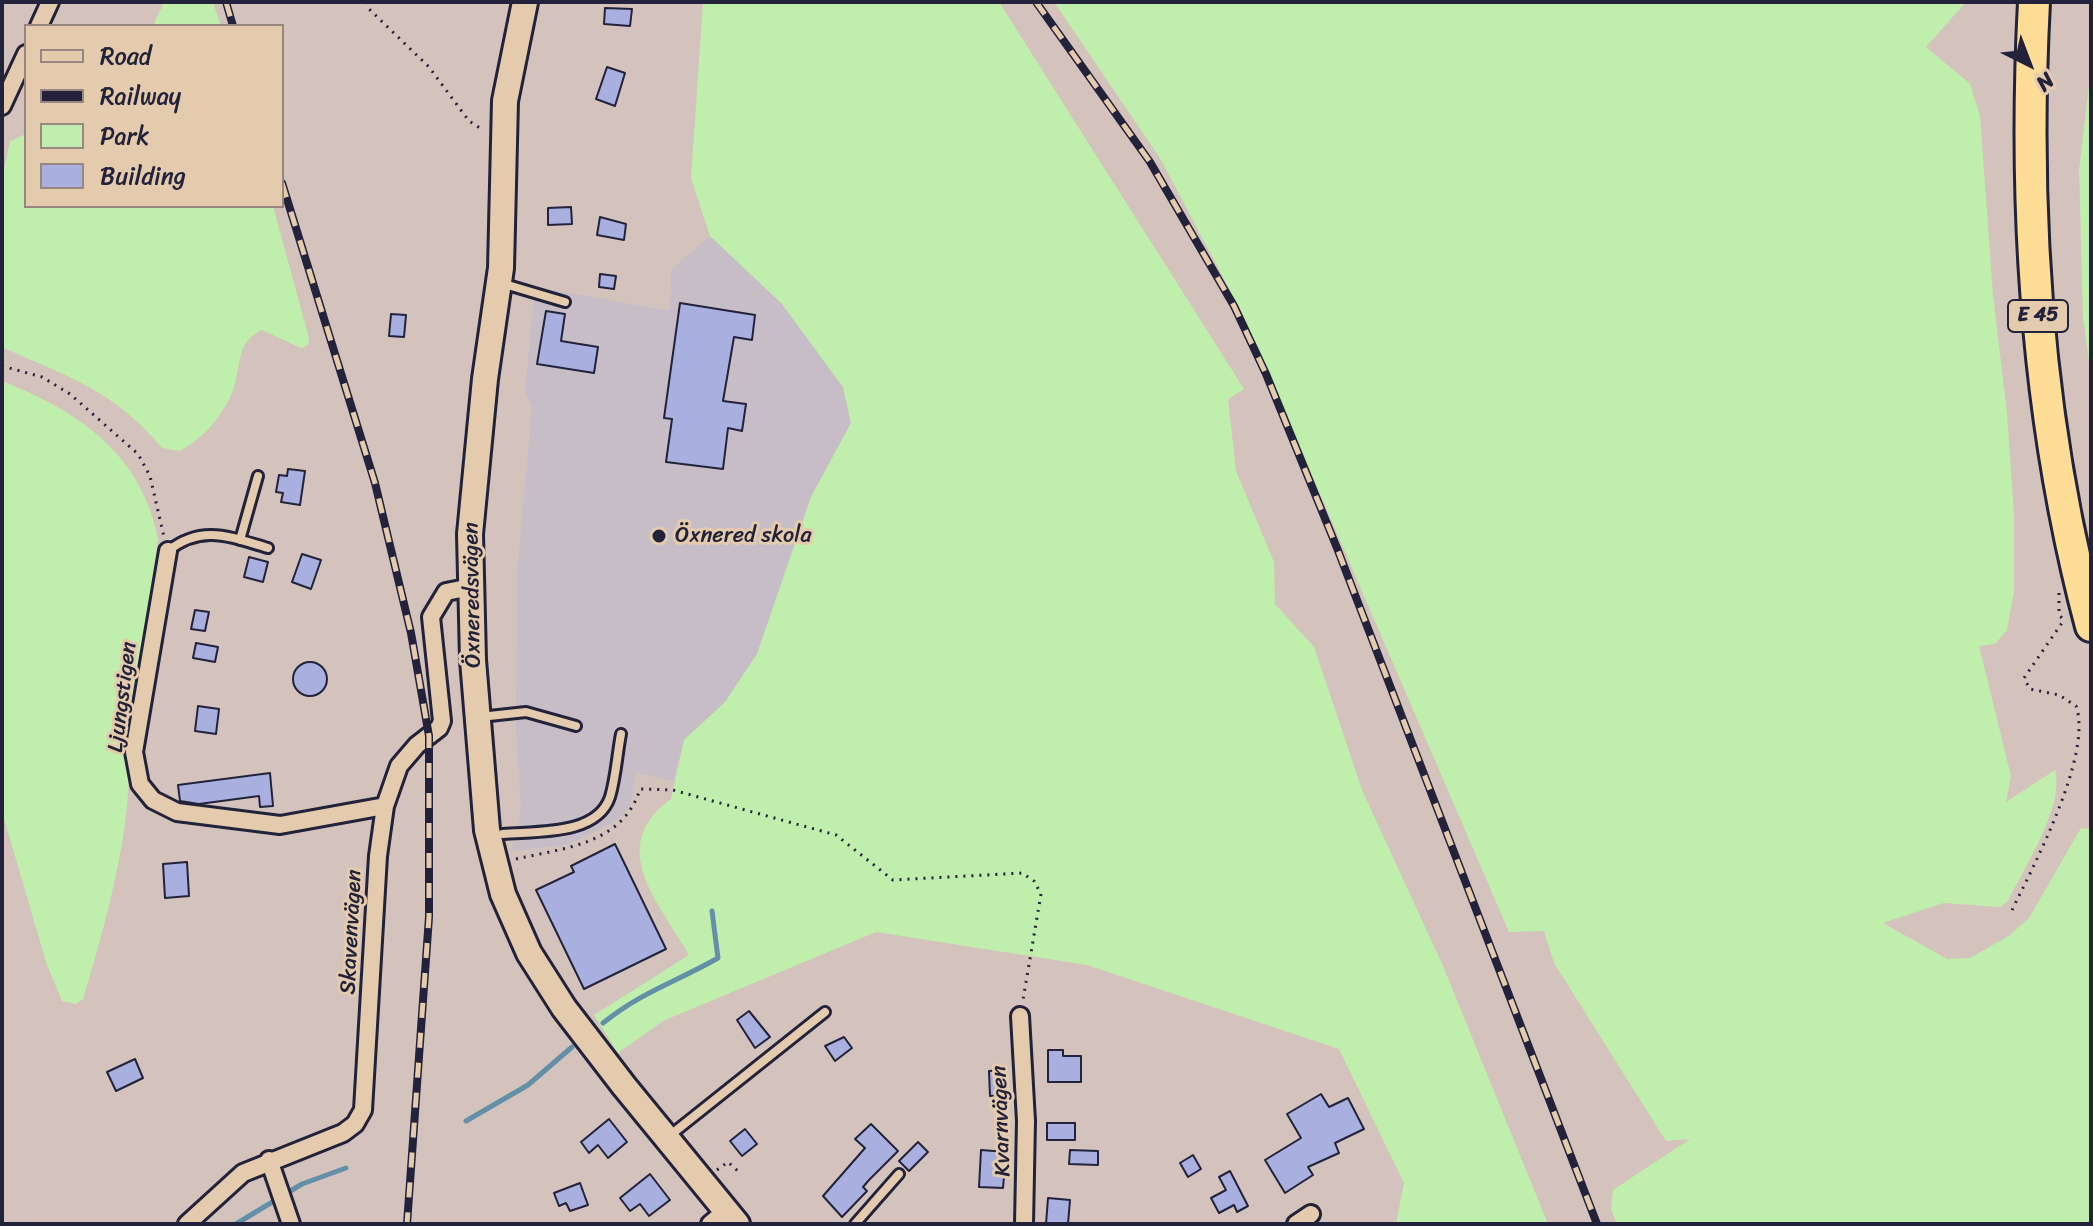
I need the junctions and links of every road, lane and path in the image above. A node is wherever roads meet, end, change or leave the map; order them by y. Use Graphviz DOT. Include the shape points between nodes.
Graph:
graph roads {
  1 [pos="50,2"];
  2 [pos="367,2"];
  3 [pos="525,2"];
  4 [pos="2034,2"];
  5 [pos="2050,2"];
  6 [pos="40,24"];
  7 [pos="24,58"];
  8 [pos="2,106"];
  9 [pos="483,130"];
  10 [pos="498,282"];
  11 [pos="565,302"];
  12 [pos="2,366"];
  13 [pos="258,476"];
  14 [pos="240,540"];
  15 [pos="268,548"];
  16 [pos="168,551"];
  17 [pos="2091,557"];
  18 [pos="471,587"];
  19 [pos="2078,623"];
  20 [pos="478,717"];
  21 [pos="576,726"];
  22 [pos="621,734"];
  23 [pos="385,806"];
  24 [pos="503,834"];
  25 [pos="2012,910"];
  26 [pos="825,1012"];
  27 [pos="1020,1016"];
  28 [pos="667,1138"];
  29 [pos="269,1160"];
  30 [pos="739,1172"];
  31 [pos="712,1174"];
  32 [pos="899,1174"];
  33 [pos="1311,1214"];
  34 [pos="290,1219"];
  35 [pos="725,1219"];
  36 [pos="187,1224"];
  37 [pos="855,1224"];
  38 [pos="1024,1224"];
  39 [pos="1296,1224"];
  1 -- 6 [label="street"];
  2 -- 9 [label="path" via="429,67 469,121"];
  3 -- 10 [label="street, Öxneredsvägen" via="505,101"];
  4 -- 19 [label="highway, E 45" via="2029,167 2034,277"];
  5 -- 17 [label="highway, E 45" via="2045,80 2048,267"];
  7 -- 8 [label="street"];
  10 -- 11 [label="lane"];
  10 -- 18 [label="street, Öxneredsvägen" via="476,460"];
  12 -- 16 [label="path" via="42,377 70,394 138,454 150,476"];
  13 -- 14 [label="lane"];
  14 -- 15 [label="lane"];
  14 -- 16 [label="lane" via="209,534 186,537"];
  16 -- 23 [label="street, Ljungstigen" via="134,752 140,784 153,800 177,812 280,825"];
  18 -- 20 [label="street, Öxneredsvägen"];
  18 -- 23 [label="street, Skavenvägen" via="446,592 435,605 431,617 442,721 399,766"];
  19 -- 25 [label="path" via="2024,678 2030,689 2059,695 2076,706 2084,741 2064,803"];
  20 -- 21 [label="lane" via="526,712"];
  20 -- 28 [label="street, Öxneredsvägen" via="487,830 514,922 564,1008"];
  22 -- 24 [label="lane" via="609,799 601,812 572,826"];
  23 -- 29 [label="street, Skavenvägen" via="363,1110 343,1133"];
  24 -- 27 [label="path" via="509,860 561,852 624,820 640,789 673,790 836,835 893,880 1022,873 1041,894"];
  26 -- 28 [label="lane"];
  27 -- 38 [label="street, Kvarnvägen"];
  28 -- 35 [label="street, Öxneredsvägen"];
  29 -- 34 [label="street"];
  29 -- 36 [label="street, Skavenvägen" via="222,1189"];
  30 -- 31 [label="path" via="728,1162"];
  32 -- 37 [label="lane"];
  33 -- 39 [label="street"];
}
